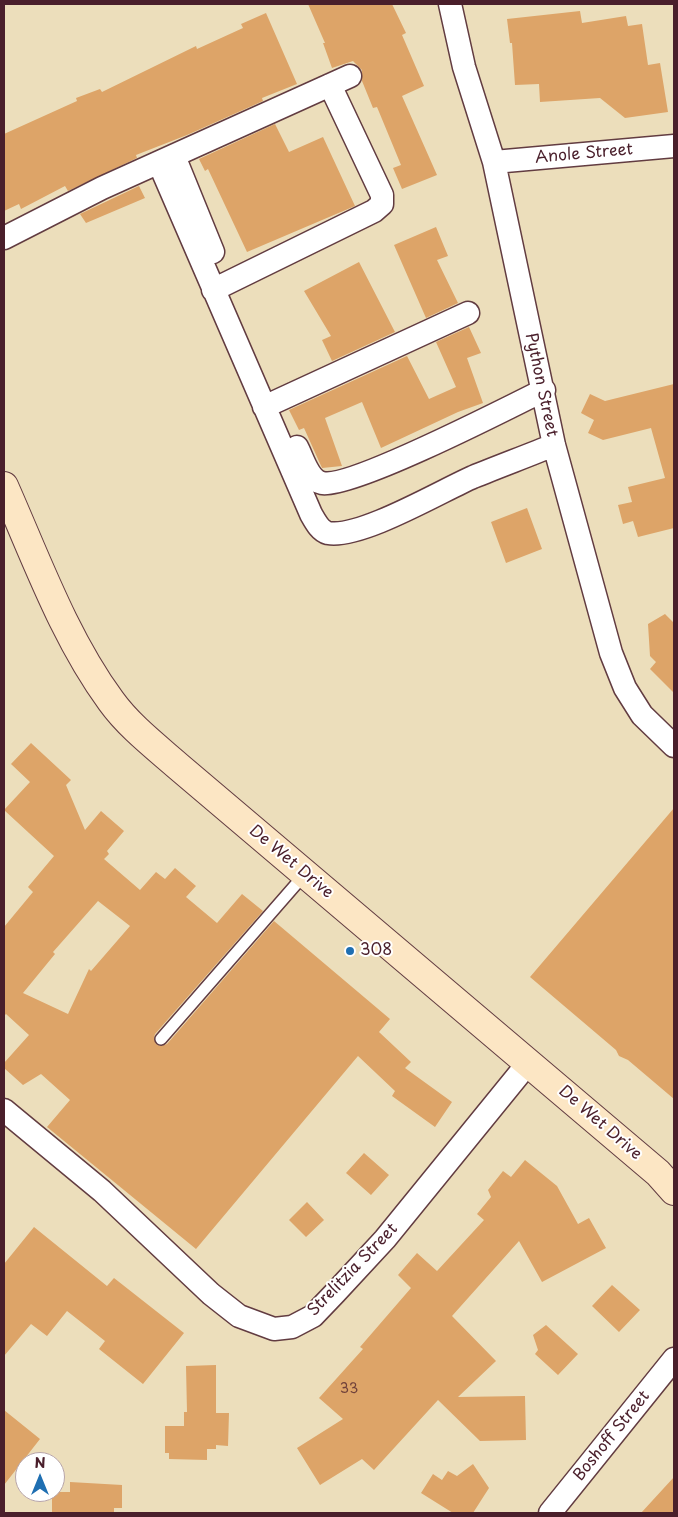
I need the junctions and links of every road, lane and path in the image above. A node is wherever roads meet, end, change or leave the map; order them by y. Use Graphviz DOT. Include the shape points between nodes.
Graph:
graph roads {
  1 [pos="450,4"];
  2 [pos="674,146"];
  3 [pos="166,159"];
  4 [pos="494,162"];
  5 [pos="4,238"];
  6 [pos="219,287"];
  7 [pos="468,313"];
  8 [pos="544,390"];
  9 [pos="270,404"];
  10 [pos="554,445"];
  11 [pos="4,486"];
  12 [pos="674,746"];
  13 [pos="305,874"];
  14 [pos="161,1039"];
  15 [pos="530,1062"];
  16 [pos="4,1110"];
  17 [pos="669,1182"];
  18 [pos="674,1359"];
  19 [pos="550,1513"];
  1 -- 4 [label="street, Python Street" via="464,67"];
  2 -- 4 [label="street, Anole Street"];
  3 -- 5 [label="street"];
  3 -- 6 [label="street"];
  3 -- 6 [label="street" via="340,81 382,196 382,204 374,211"];
  4 -- 8 [label="street, Python Street"];
  6 -- 9 [label="street"];
  7 -- 9 [label="street"];
  8 -- 9 [label="street" via="442,439 331,484 321,483 311,476"];
  8 -- 10 [label="street, Python Street"];
  9 -- 10 [label="street" via="311,514 326,533 349,532 375,522 473,477"];
  10 -- 12 [label="street, Python Street" via="611,653 625,688 642,715"];
  11 -- 13 [label="street, De Wet Drive" via="71,636 110,700 147,740"];
  13 -- 14 [label="lane"];
  13 -- 15 [label="street, De Wet Drive"];
  15 -- 16 [label="street, Strelitzia Street" via="385,1239 335,1294 313,1316 292,1327 274,1329 258,1325 232,1311 102,1191"];
  15 -- 17 [label="street, De Wet Drive"];
  18 -- 19 [label="street, Boshoff Street"];
}
